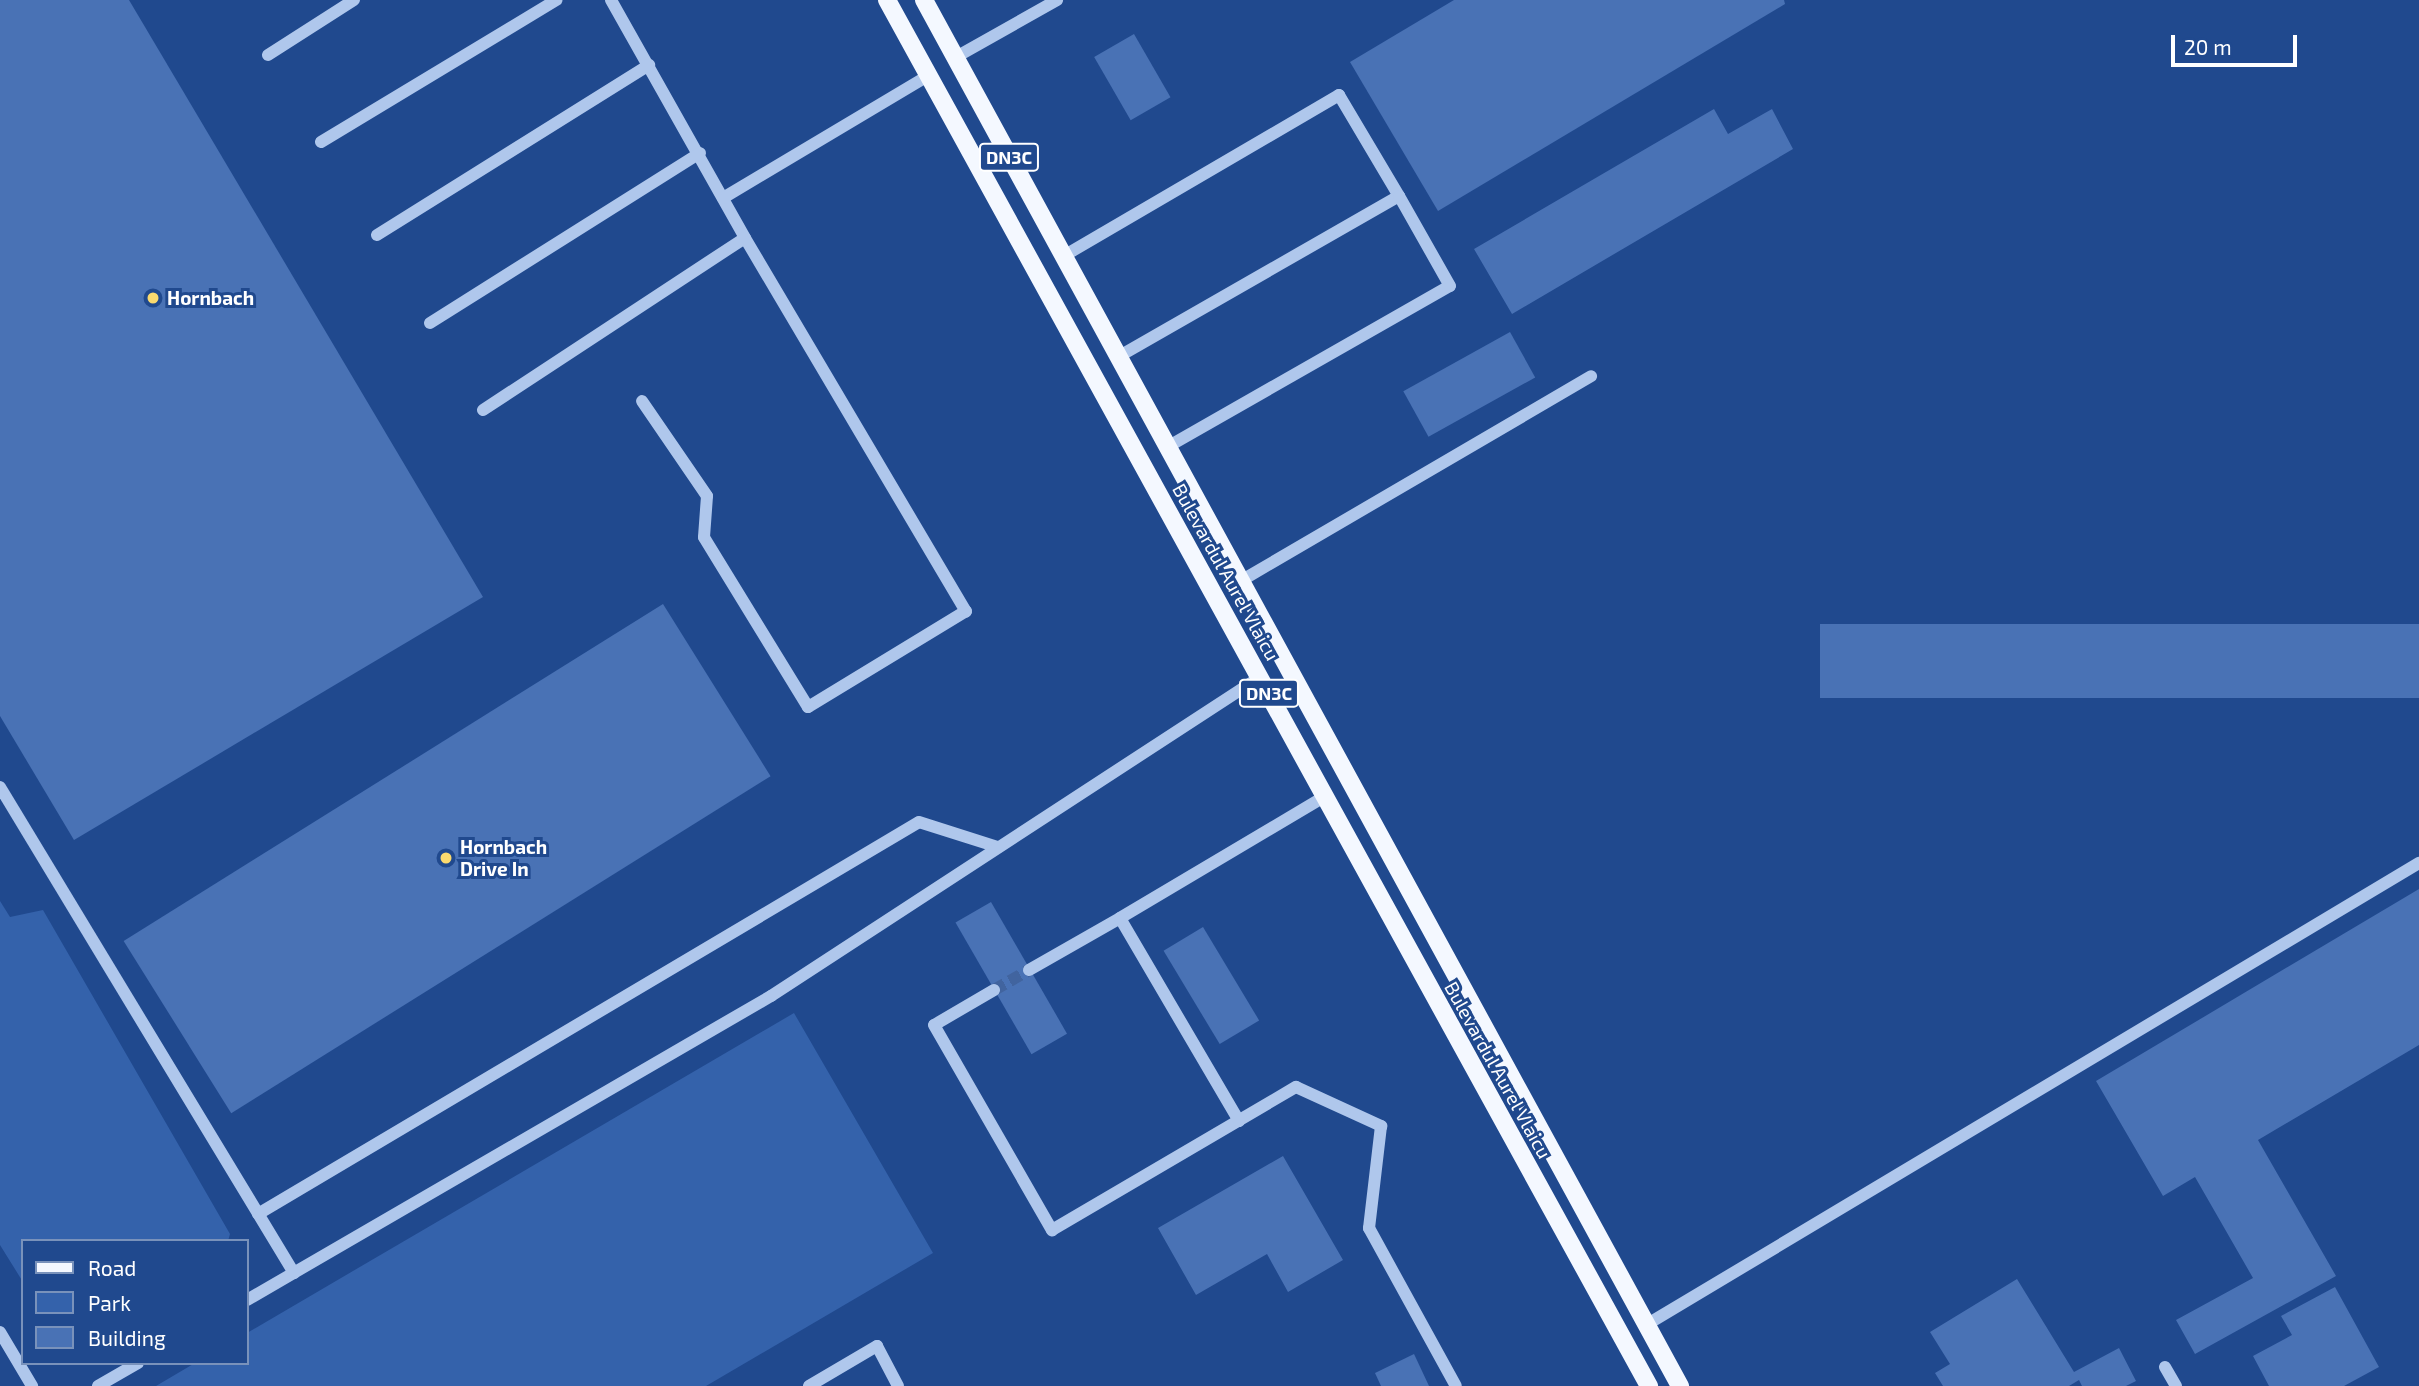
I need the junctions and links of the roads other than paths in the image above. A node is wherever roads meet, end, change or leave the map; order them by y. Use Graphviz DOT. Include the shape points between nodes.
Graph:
graph roads {
  1 [pos="354,0"];
  2 [pos="556,0"];
  3 [pos="611,0"];
  4 [pos="887,0"];
  5 [pos="924,0"];
  6 [pos="1057,0"];
  7 [pos="268,55"];
  8 [pos="956,57"];
  9 [pos="649,65"];
  10 [pos="929,75"];
  11 [pos="321,142"];
  12 [pos="700,153"];
  13 [pos="1399,196"];
  14 [pos="723,198"];
  15 [pos="377,235"];
  16 [pos="745,238"];
  17 [pos="1062,257"];
  18 [pos="430,323"];
  19 [pos="1118,357"];
  20 [pos="1591,376"];
  21 [pos="642,401"];
  22 [pos="483,410"];
  23 [pos="1169,446"];
  24 [pos="1244,579"];
  25 [pos="1260,677"];
  26 [pos="0,786"];
  27 [pos="1324,797"];
  28 [pos="998,847"];
  29 [pos="2419,863"];
  30 [pos="1119,918"];
  31 [pos="1029,970"];
  32 [pos="994,990"];
  33 [pos="1239,1121"];
  34 [pos="258,1214"];
  35 [pos="294,1273"];
  36 [pos="248,1299"];
  37 [pos="1646,1325"];
  38 [pos="0,1332"];
  39 [pos="135,1365"];
  40 [pos="2165,1367"];
  41 [pos="32,1386"];
  42 [pos="98,1386"];
  43 [pos="809,1386"];
  44 [pos="898,1386"];
  45 [pos="1456,1386"];
  46 [pos="1649,1386"];
  47 [pos="1680,1386"];
  48 [pos="2176,1386"];
  1 -- 7 [label="lane"];
  2 -- 11 [label="lane"];
  3 -- 9 [label="lane"];
  4 -- 10 [label="main road, Bulevardul Aurel Vlaicu / DN3C"];
  5 -- 8 [label="main road, Bulevardul Aurel Vlaicu / DN3C"];
  6 -- 8 [label="lane"];
  8 -- 17 [label="main road, Bulevardul Aurel Vlaicu / DN3C"];
  9 -- 12 [label="lane"];
  9 -- 15 [label="lane"];
  10 -- 14 [label="lane"];
  10 -- 25 [label="main road, Bulevardul Aurel Vlaicu / DN3C"];
  12 -- 14 [label="lane"];
  12 -- 18 [label="lane"];
  13 -- 17 [label="lane" via="1339,95"];
  13 -- 19 [label="lane"];
  13 -- 23 [label="lane" via="1450,286"];
  14 -- 16 [label="lane"];
  16 -- 21 [label="lane" via="966,611 808,707 704,537 707,496"];
  16 -- 22 [label="lane"];
  17 -- 19 [label="main road, Bulevardul Aurel Vlaicu / DN3C"];
  19 -- 23 [label="main road, Bulevardul Aurel Vlaicu / DN3C"];
  20 -- 24 [label="lane"];
  23 -- 24 [label="main road, Bulevardul Aurel Vlaicu / DN3C"];
  24 -- 37 [label="main road, Bulevardul Aurel Vlaicu / DN3C"];
  25 -- 27 [label="main road, Bulevardul Aurel Vlaicu / DN3C"];
  25 -- 28 [label="lane"];
  26 -- 34 [label="lane"];
  27 -- 30 [label="lane"];
  27 -- 46 [label="main road, Bulevardul Aurel Vlaicu / DN3C"];
  28 -- 34 [label="lane" via="919,822"];
  28 -- 35 [label="lane" via="771,996"];
  29 -- 37 [label="lane"];
  30 -- 31 [label="lane"];
  30 -- 33 [label="lane"];
  32 -- 33 [label="lane" via="934,1025 1052,1230"];
  33 -- 45 [label="lane" via="1296,1087 1381,1126 1369,1228"];
  34 -- 35 [label="lane"];
  35 -- 36 [label="lane"];
  37 -- 47 [label="main road, Bulevardul Aurel Vlaicu / DN3C"];
  38 -- 41 [label="lane"];
  39 -- 42 [label="lane"];
  40 -- 48 [label="lane"];
  43 -- 44 [label="lane" via="877,1346"];
}
